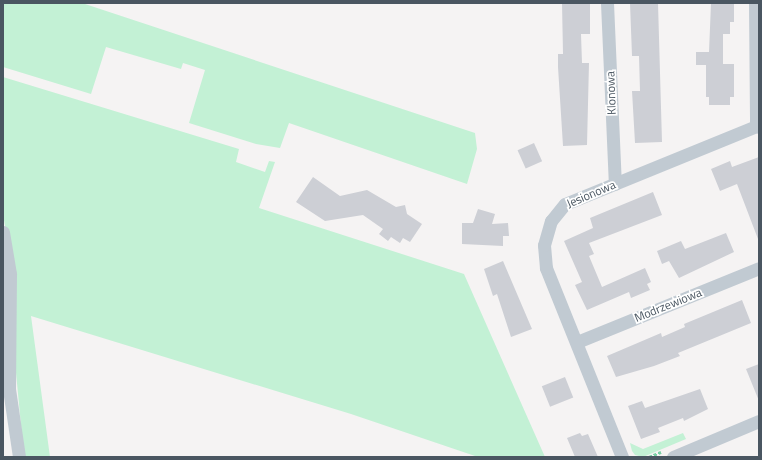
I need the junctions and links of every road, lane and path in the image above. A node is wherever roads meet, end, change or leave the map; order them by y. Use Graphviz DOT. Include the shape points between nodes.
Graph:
graph roads {
  1 [pos="607,3"];
  2 [pos="755,3"];
  3 [pos="758,126"];
  4 [pos="615,184"];
  5 [pos="3,232"];
  6 [pos="759,268"];
  7 [pos="577,342"];
  8 [pos="759,421"];
  9 [pos="19,457"];
  10 [pos="622,457"];
  11 [pos="673,457"];
  1 -- 4 [label="street, Klonowa"];
  2 -- 3 [label="street"];
  3 -- 4 [label="street, Jesionowa"];
  4 -- 7 [label="street, Jesionowa" via="559,208 551,221 544,245 546,268"];
  5 -- 9 [label="street" via="10,274 9,389"];
  6 -- 7 [label="street, Modrzewiowa"];
  7 -- 10 [label="street, Jesionowa"];
  8 -- 11 [label="street"];
}
